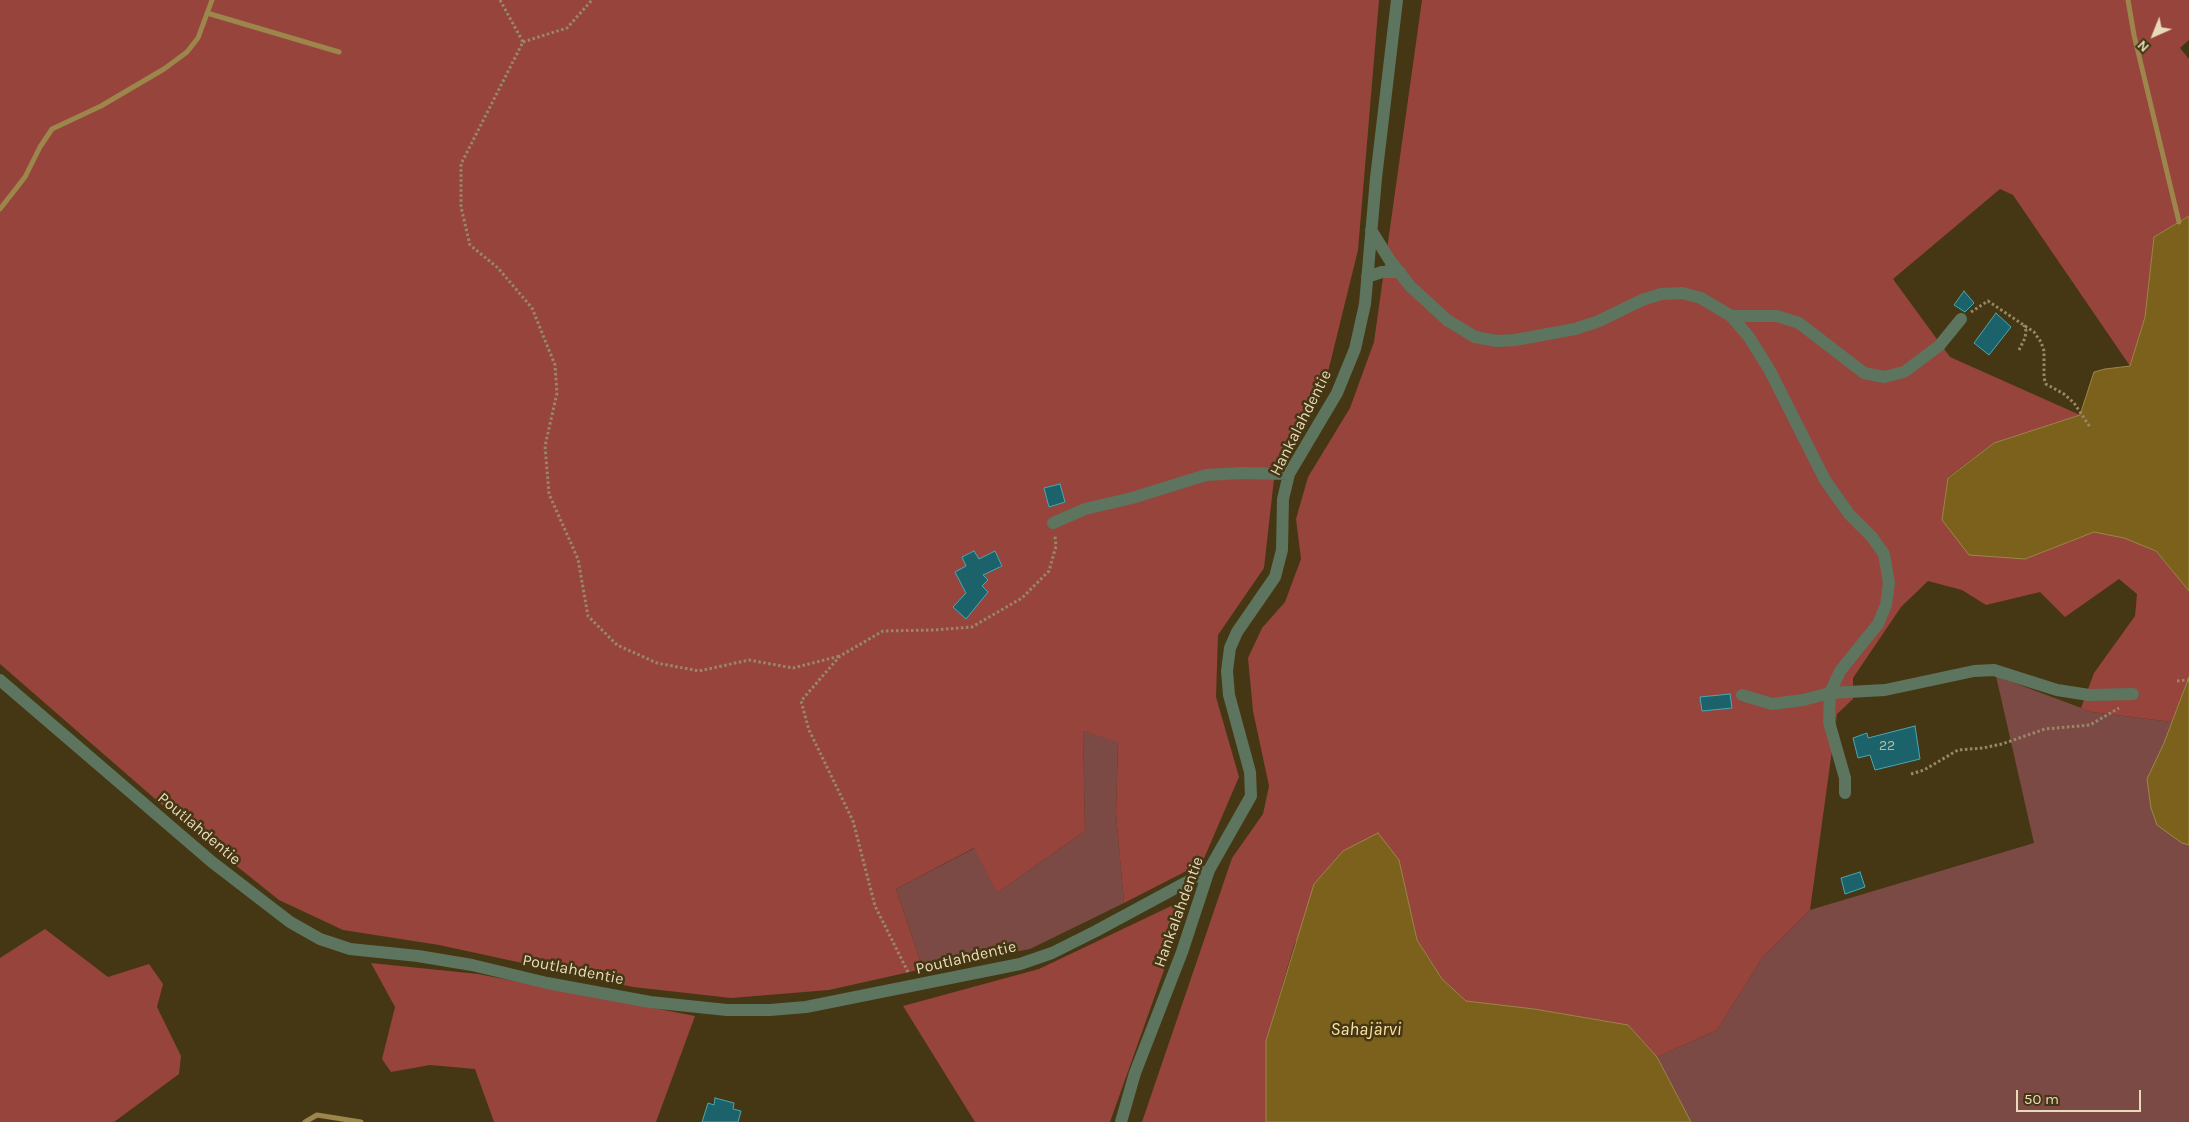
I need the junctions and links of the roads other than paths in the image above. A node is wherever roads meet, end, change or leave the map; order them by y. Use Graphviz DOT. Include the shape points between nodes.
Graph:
graph roads {
  1 [pos="1397,0"];
  2 [pos="1371,230"];
  3 [pos="1400,272"];
  4 [pos="1367,277"];
  5 [pos="1731,316"];
  6 [pos="1961,318"];
  7 [pos="1289,474"];
  8 [pos="1053,523"];
  9 [pos="0,680"];
  10 [pos="1830,693"];
  11 [pos="2134,694"];
  12 [pos="1742,695"];
  13 [pos="1845,793"];
  14 [pos="1209,870"];
  15 [pos="1121,1122"];
  1 -- 2 [label="street, Hankalahdentie"];
  2 -- 3 [label="street"];
  2 -- 4 [label="street, Hankalahdentie"];
  3 -- 4 [label="street" via="1382,272"];
  3 -- 5 [label="street" via="1410,286 1447,320 1475,337 1497,341 1576,329 1661,294 1682,293 1701,298"];
  4 -- 7 [label="street, Hankalahdentie" via="1355,349 1337,393"];
  5 -- 6 [label="street" via="1777,316 1799,323 1864,373 1884,377 1904,372 1939,346"];
  5 -- 10 [label="street" via="1769,369 1825,480 1884,554 1889,583 1886,605 1878,624 1840,671"];
  7 -- 8 [label="street" via="1206,475 1132,498 1085,508"];
  7 -- 14 [label="street, Hankalahdentie" via="1283,499 1282,550 1275,577 1238,632 1230,648 1227,671 1229,695 1250,772 1250,796"];
  9 -- 14 [label="street, Poutlahdentie" via="212,862 283,917 320,939 350,949 472,965 650,1002 727,1010 806,1007 1020,964 1052,953"];
  10 -- 11 [label="street" via="1885,690 1974,671 1994,670 2057,690 2089,695"];
  10 -- 12 [label="street" via="1772,704"];
  10 -- 13 [label="street" via="1829,722 1845,778"];
  14 -- 15 [label="street, Hankalahdentie" via="1182,952 1135,1073"];
}
